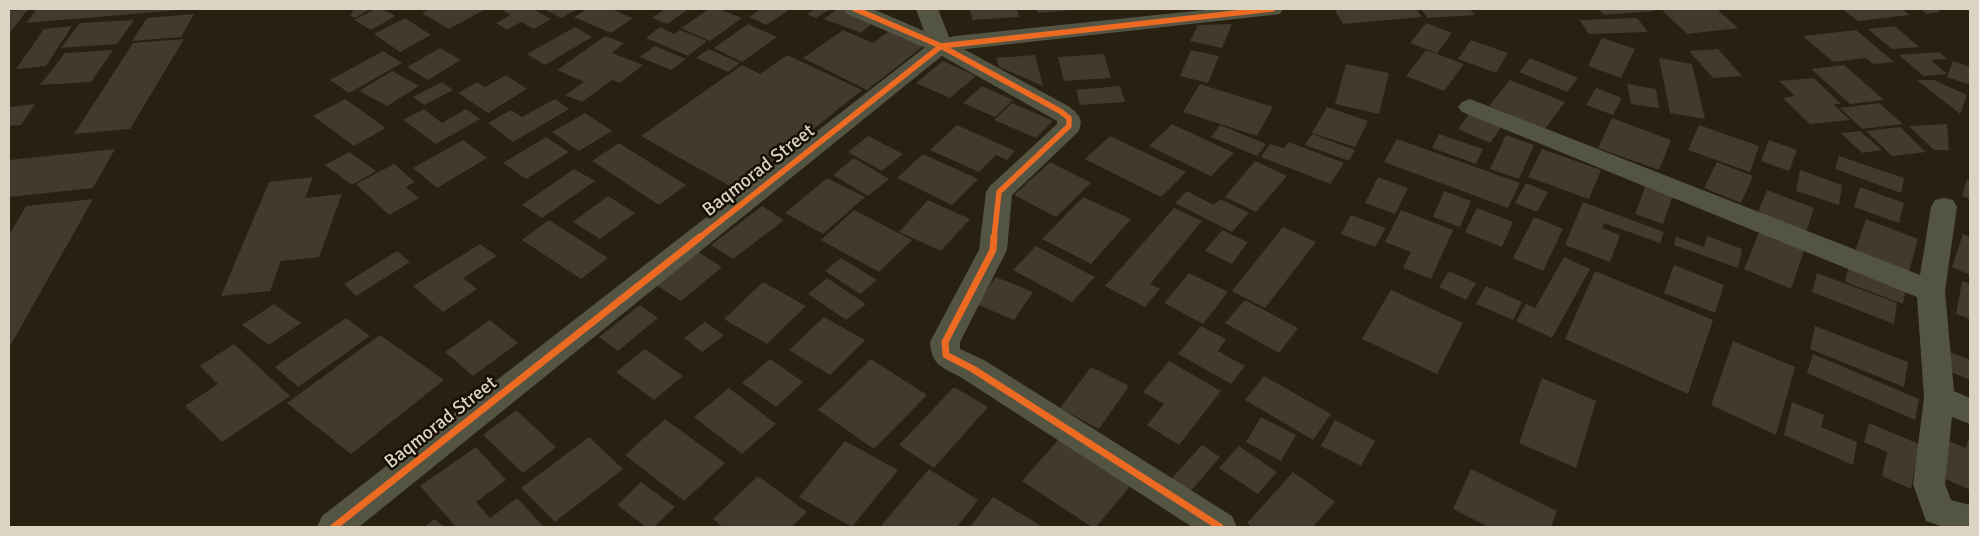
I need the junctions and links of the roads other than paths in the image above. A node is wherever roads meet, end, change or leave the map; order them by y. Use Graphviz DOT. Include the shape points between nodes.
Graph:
graph roads {
  1 [pos="855,9"];
  2 [pos="927,9"];
  3 [pos="1272,9"];
  4 [pos="1212,12"];
  5 [pos="941,46"];
  6 [pos="1470,107"];
  7 [pos="1944,207"];
  8 [pos="1931,291"];
  9 [pos="1939,398"];
  10 [pos="1970,411"];
  11 [pos="1970,520"];
  12 [pos="334,527"];
  13 [pos="1220,527"];
  1 -- 5 [label="street"];
  2 -- 5 [label="street"];
  3 -- 4 [label="street, Baqmorad Street"];
  4 -- 5 [label="street, Baqmorad Street"];
  5 -- 12 [label="street, Baqmorad Street"];
  5 -- 13 [label="street" via="1069,118 1069,126 999,192 993,250 945,342 946,355"];
  6 -- 8 [label="street"];
  7 -- 8 [label="street"];
  8 -- 9 [label="street"];
  9 -- 10 [label="street"];
  9 -- 11 [label="street" via="1929,484 1938,511"];
}
